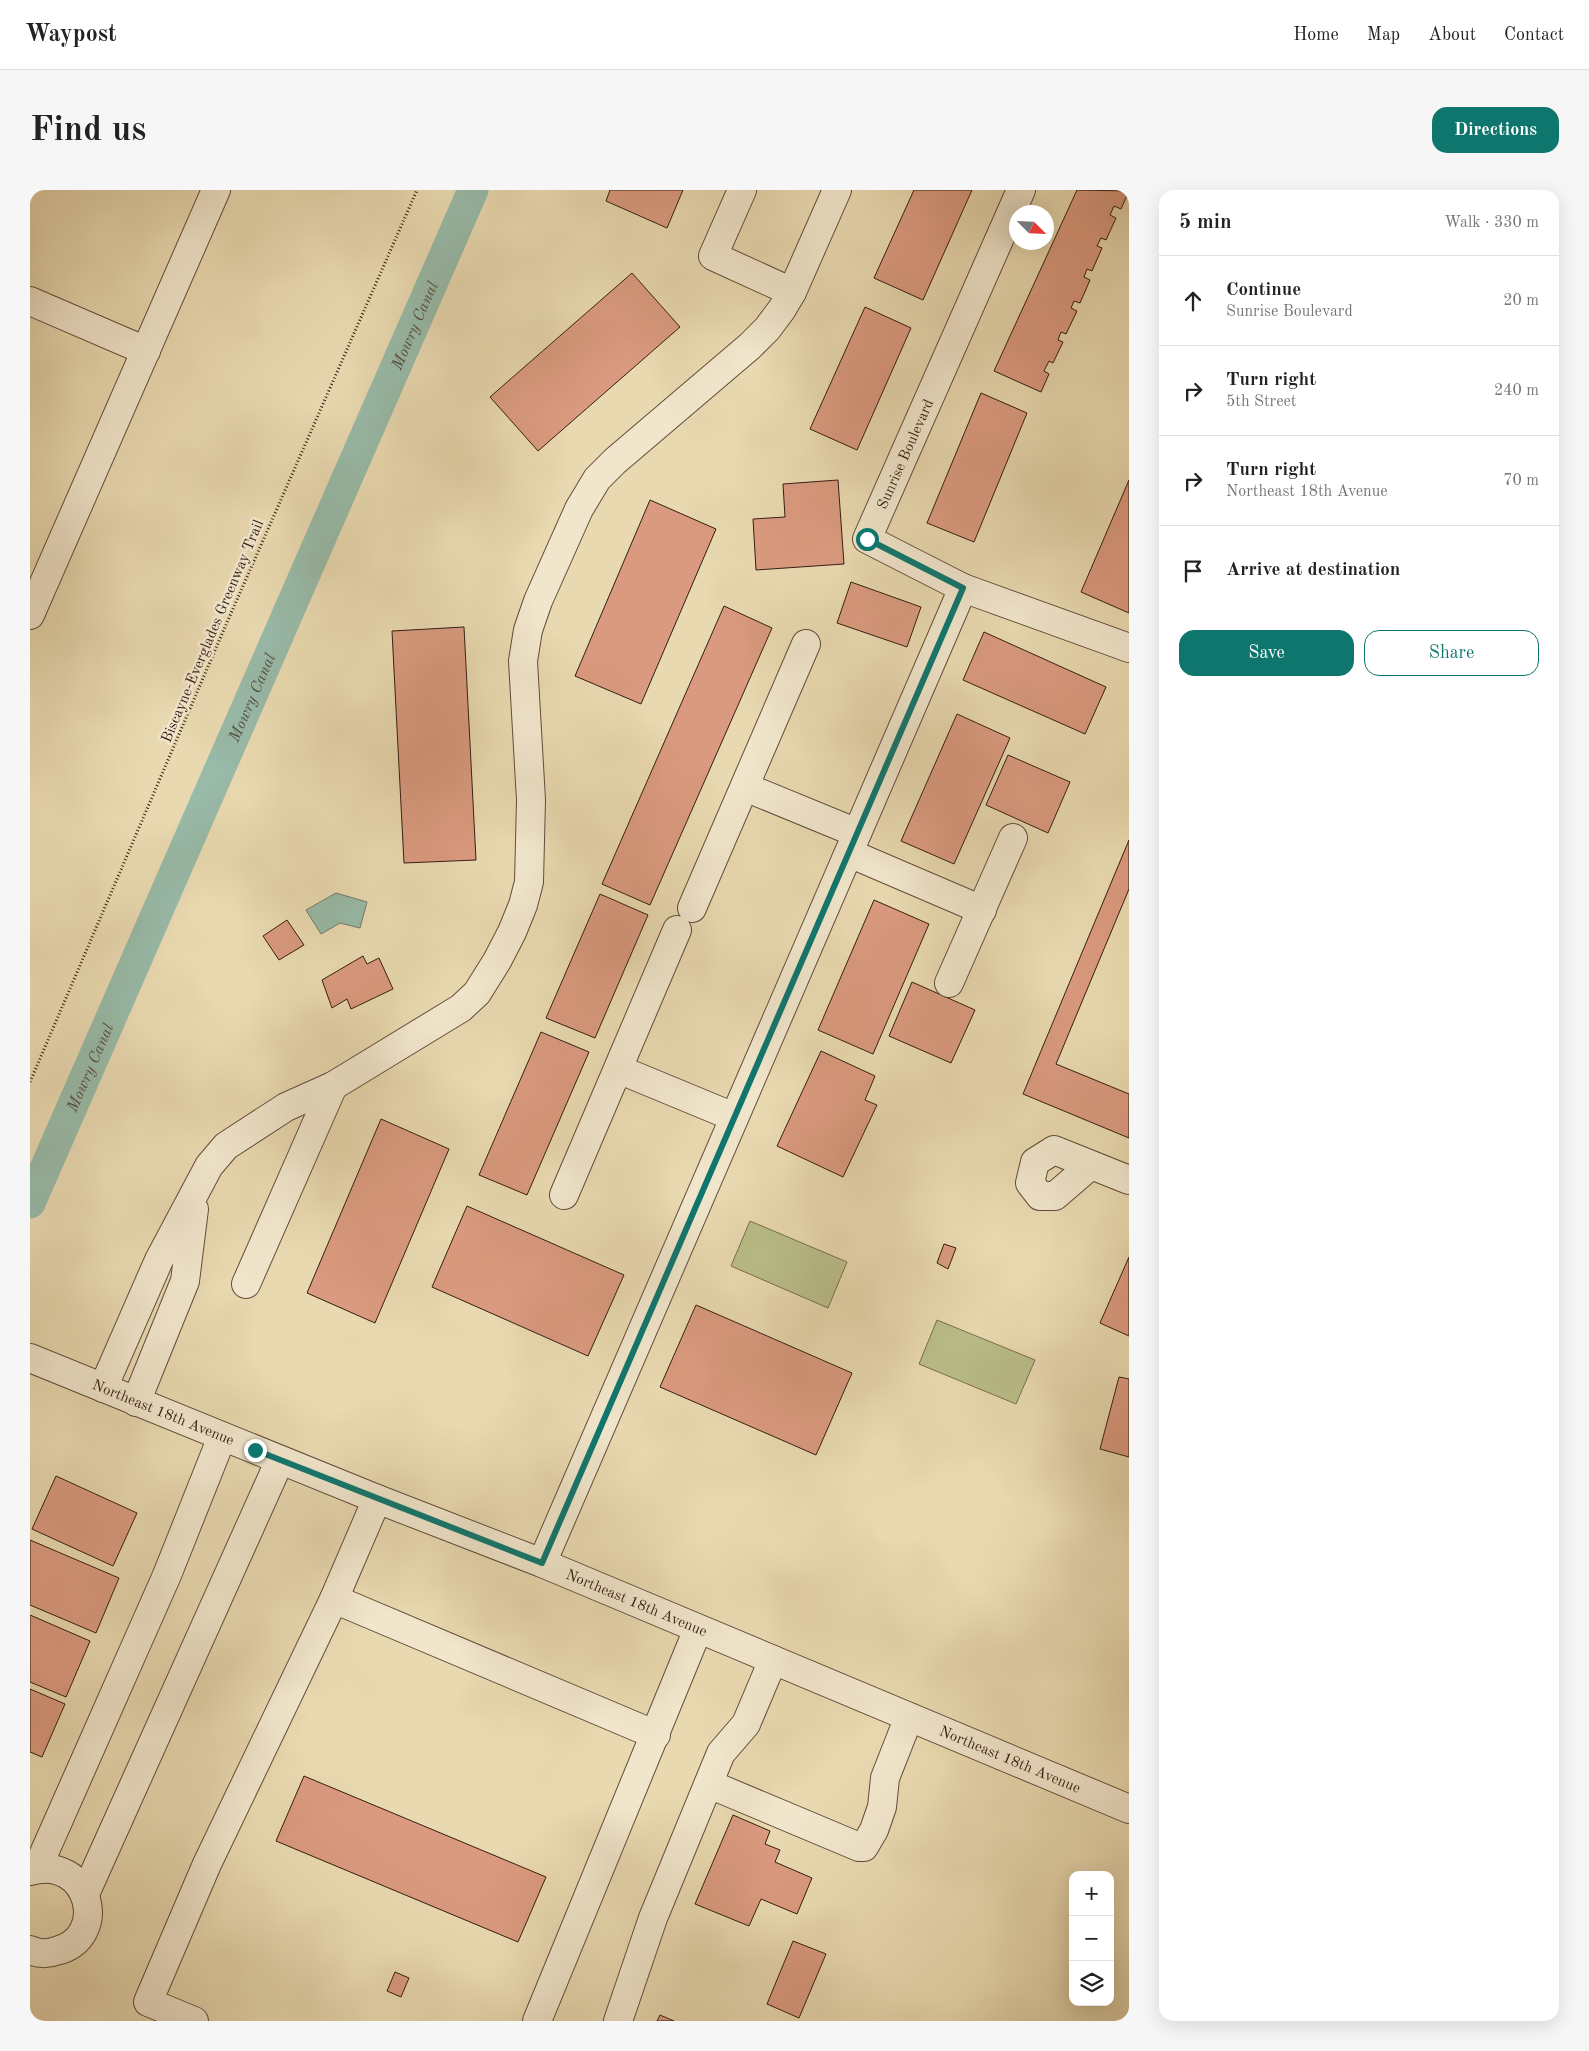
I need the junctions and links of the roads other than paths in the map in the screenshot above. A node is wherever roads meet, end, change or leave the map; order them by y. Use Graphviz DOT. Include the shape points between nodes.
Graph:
graph roads {
  1 [pos="216,190"];
  2 [pos="742,190"];
  3 [pos="837,190"];
  4 [pos="1021,190"];
  5 [pos="792,292"];
  6 [pos="30,301"];
  7 [pos="146,351"];
  8 [pos="963,588"];
  9 [pos="30,615"];
  10 [pos="806,644"];
  11 [pos="1129,648"];
  12 [pos="745,787"];
  13 [pos="1013,838"];
  14 [pos="853,843"];
  15 [pos="982,910"];
  16 [pos="949,983"];
  17 [pos="618,1069"];
  18 [pos="332,1086"];
  19 [pos="734,1117"];
  20 [pos="1091,1165"];
  21 [pos="1129,1180"];
  22 [pos="195,1195"];
  23 [pos="564,1196"];
  24 [pos="246,1284"];
  25 [pos="30,1358"];
  26 [pos="103,1388"];
  27 [pos="136,1402"];
  28 [pos="222,1436"];
  29 [pos="280,1460"];
  30 [pos="377,1499"];
  31 [pos="542,1563"];
  32 [pos="334,1598"];
  33 [pos="698,1629"];
  34 [pos="772,1660"];
  35 [pos="909,1717"];
  36 [pos="656,1735"];
  37 [pos="709,1784"];
  38 [pos="1129,1809"];
  39 [pos="34,1870"];
  40 [pos="85,1894"];
  41 [pos="30,1950"];
  42 [pos="194,2021"];
  43 [pos="537,2021"];
  44 [pos="618,2021"];
  1 -- 7 [label="street"];
  2 -- 5 [label="street" via="713,256"];
  3 -- 5 [label="street"];
  4 -- 8 [label="street, Sunrise Boulevard" via="867,539"];
  5 -- 18 [label="street" via="782,309 750,346 614,461 597,479 578,509 528,630 523,661 531,800 529,882 516,923 493,969 461,1008"];
  6 -- 7 [label="street"];
  7 -- 9 [label="street"];
  8 -- 11 [label="street, Sunrise Boulevard"];
  8 -- 14 [label="street"];
  10 -- 12 [label="street"];
  12 -- 14 [label="street"];
  12 -- 17 [label="street"];
  13 -- 15 [label="street"];
  14 -- 15 [label="street"];
  14 -- 19 [label="street"];
  15 -- 16 [label="street"];
  17 -- 19 [label="street"];
  17 -- 23 [label="street"];
  18 -- 22 [label="street" via="286,1107 226,1146 209,1166"];
  18 -- 24 [label="street"];
  19 -- 31 [label="street"];
  20 -- 21 [label="street"];
  22 -- 26 [label="street" via="159,1260"];
  22 -- 27 [label="street" via="185,1281"];
  25 -- 26 [label="street, Northeast 18th Avenue"];
  26 -- 27 [label="street, Northeast 18th Avenue"];
  27 -- 28 [label="street, Northeast 18th Avenue"];
  28 -- 29 [label="street, Northeast 18th Avenue"];
  28 -- 39 [label="street" via="167,1576"];
  29 -- 30 [label="street, Northeast 18th Avenue"];
  29 -- 40 [label="street"];
  30 -- 31 [label="street, Northeast 18th Avenue"];
  30 -- 32 [label="street"];
  31 -- 33 [label="street, Northeast 18th Avenue"];
  32 -- 36 [label="street"];
  32 -- 42 [label="street" via="207,1864 148,2002"];
  33 -- 34 [label="street, Northeast 18th Avenue"];
  33 -- 36 [label="street"];
  34 -- 35 [label="street, Northeast 18th Avenue"];
  34 -- 37 [label="street" via="746,1724 721,1753"];
  35 -- 37 [label="street" via="885,1778 882,1807 864,1847"];
  35 -- 38 [label="street, Northeast 18th Avenue"];
  36 -- 43 [label="street"];
  37 -- 44 [label="street" via="653,1918"];
  39 -- 40 [label="street" via="56,1869 68,1874"];
  40 -- 41 [label="street" via="87,1920 73,1943 49,1953"];
}
